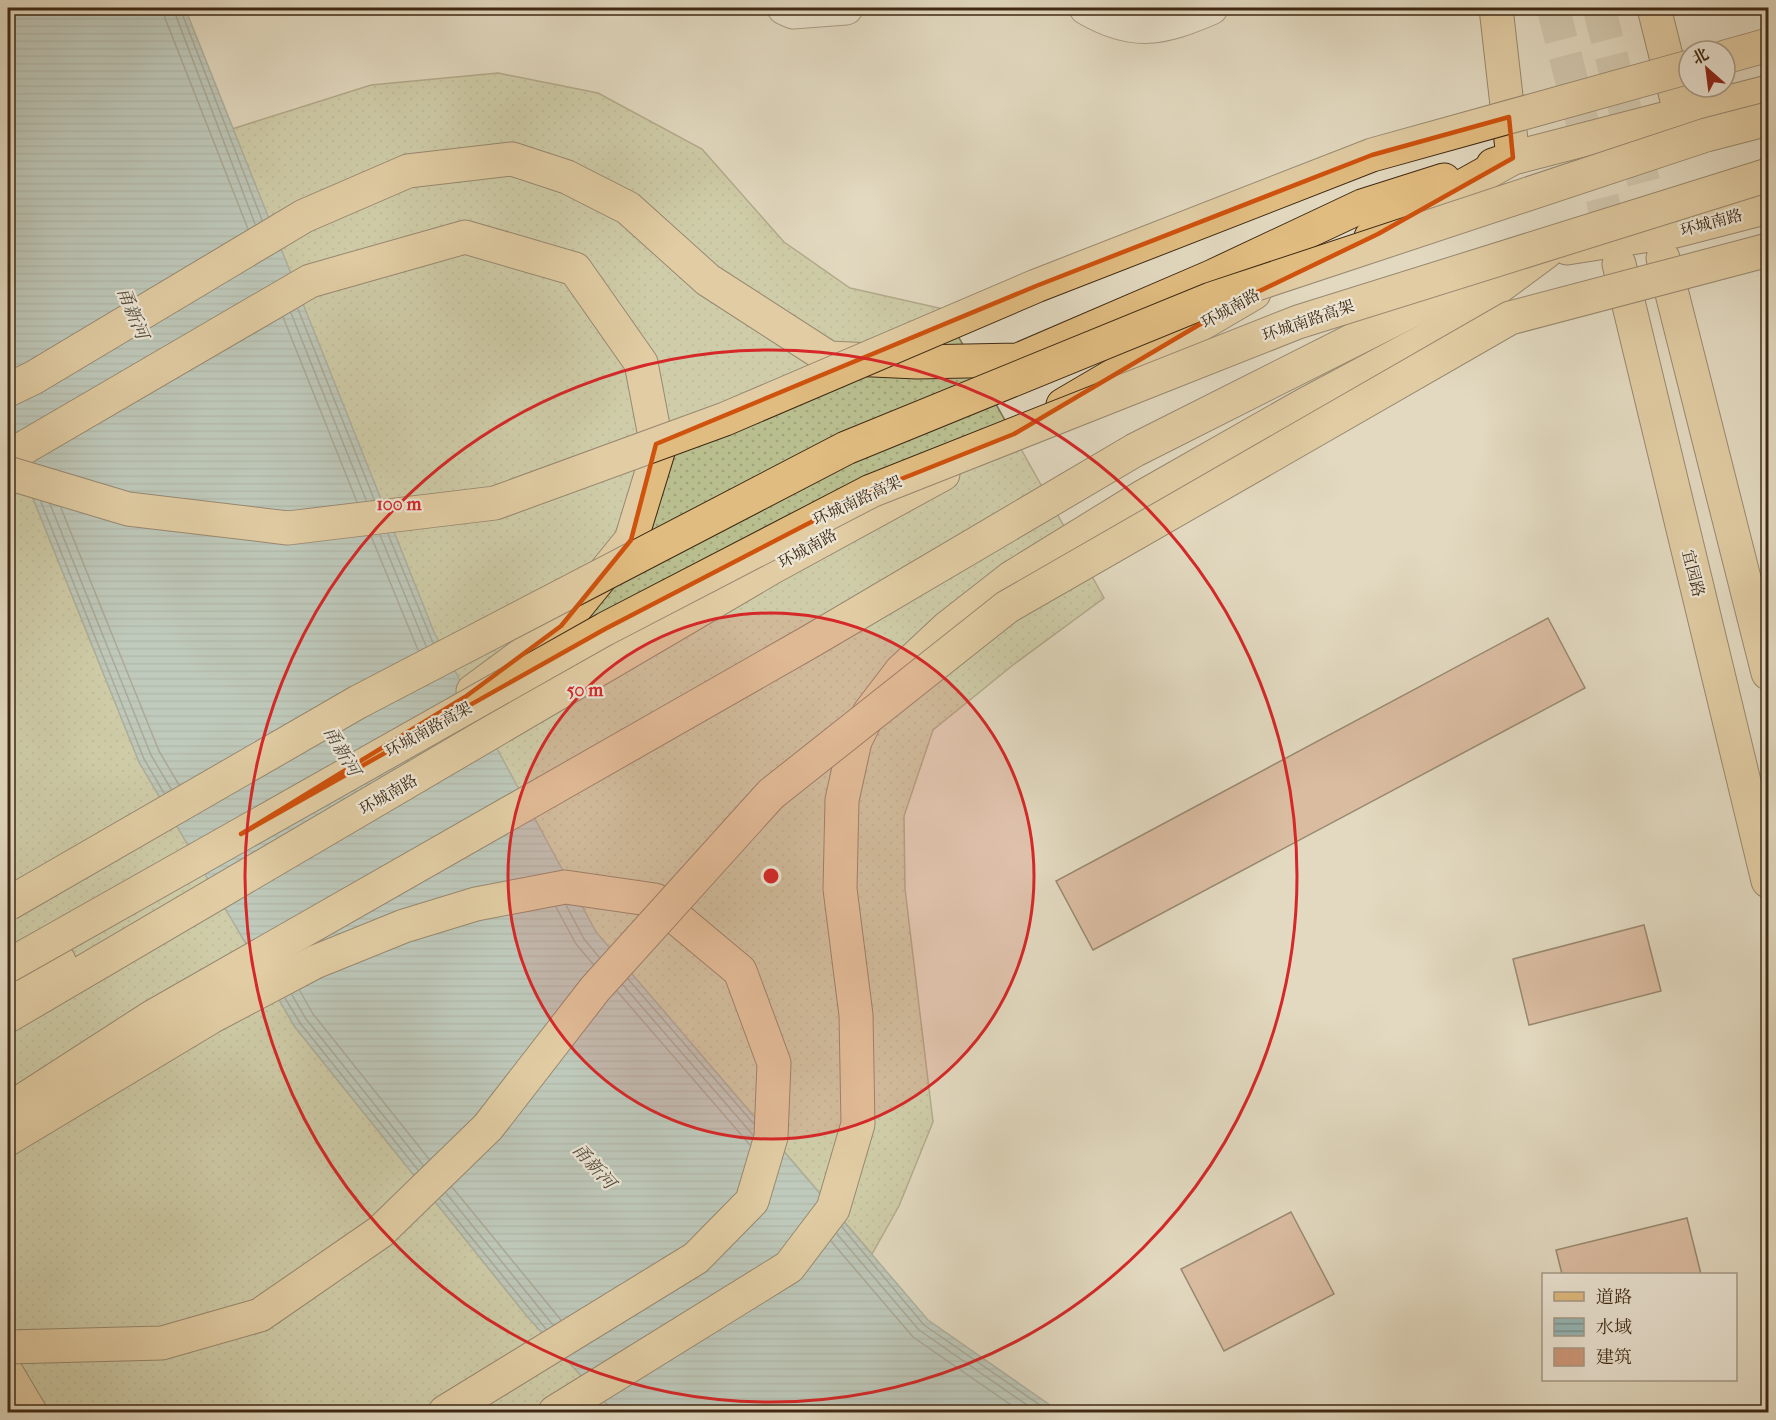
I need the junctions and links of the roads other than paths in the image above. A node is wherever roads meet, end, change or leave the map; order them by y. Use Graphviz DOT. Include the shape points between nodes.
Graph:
graph roads {
  1 [pos="783,8"];
  2 [pos="846,8"];
  3 [pos="1086,8"];
  4 [pos="1211,8"];
  5 [pos="1496,8"];
  6 [pos="1654,8"];
  7 [pos="1768,45"];
  8 [pos="1737,54"];
  9 [pos="1677,70"];
  10 [pos="1768,92"];
  11 [pos="1681,116"];
  12 [pos="1768,119"];
  13 [pos="1513,158"];
  14 [pos="1768,175"];
  15 [pos="1768,207"];
  16 [pos="1768,250"];
  17 [pos="1546,252"];
  18 [pos="1663,258"];
  19 [pos="1618,264"];
  20 [pos="8,390"];
  21 [pos="8,458"];
  22 [pos="8,473"];
  23 [pos="1768,673"];
  24 [pos="503,726"];
  25 [pos="1768,881"];
  26 [pos="8,904"];
  27 [pos="8,966"];
  28 [pos="8,974"];
  29 [pos="8,989"];
  30 [pos="8,1016"];
  31 [pos="8,1110"];
  32 [pos="8,1139"];
  33 [pos="8,1347"];
  34 [pos="8,1375"];
  35 [pos="8,1403"];
  36 [pos="11,1413"];
  37 [pos="30,1413"];
  38 [pos="445,1413"];
  39 [pos="555,1413"];
  1 -- 2 [label="lane" via="793,12"];
  3 -- 4 [label="lane" via="1108,20 1140,28 1180,21"];
  5 -- 13 [label="main road"];
  6 -- 11 [label="main road"];
  7 -- 8 [label="main road"];
  9 -- 22 [label="main road, bridge" via="1372,155 1036,286 724,419 495,503 288,528 128,509"];
  10 -- 11 [label="main road, 环城南路"];
  11 -- 13 [label="main road, 环城南路"];
  12 -- 26 [label="main road, bridge" via="1706,135 1211,299 846,448 358,702"];
  13 -- 20 [label="main road" via="1362,206 1211,277 1017,360 917,362 829,358 708,280 628,208 567,177 512,159 408,171 304,216"];
  13 -- 24 [label="main road, 环城南路" via="1378,234 1241,300"];
  14 -- 27 [label="main road, 环城南路高架, bridge" via="1298,322 871,491 605,629"];
  15 -- 17 [label="main road, 环城南路" via="1675,231"];
  16 -- 33 [label="main road, bridge" via="1510,318 1007,607 771,794 595,989 488,1127 380,1232 260,1315 162,1343"];
  17 -- 31 [label="main road, 环城南路" via="1407,313 1135,450 152,1017"];
  17 -- 39 [label="main road, bridge" via="1430,338 1144,496 1011,578 901,670 869,713 855,741 842,800 840,889 856,1015 858,1124 833,1209 789,1267"];
  18 -- 23 [label="main road"];
  19 -- 25 [label="main road, 宜园路"];
  21 -- 28 [label="main road, bridge" via="310,281 465,237 575,269 641,363 658,452 631,540 561,626 465,697"];
  24 -- 29 [label="main road"];
  24 -- 30 [label="main road, 环城南路"];
  32 -- 38 [label="main road" via="221,1012 315,962 404,926 476,904 565,887 655,900 740,971 774,1062 771,1137 752,1201 696,1258"];
  34 -- 37 [label="main road"];
  35 -- 36 [label="main road"];
}
